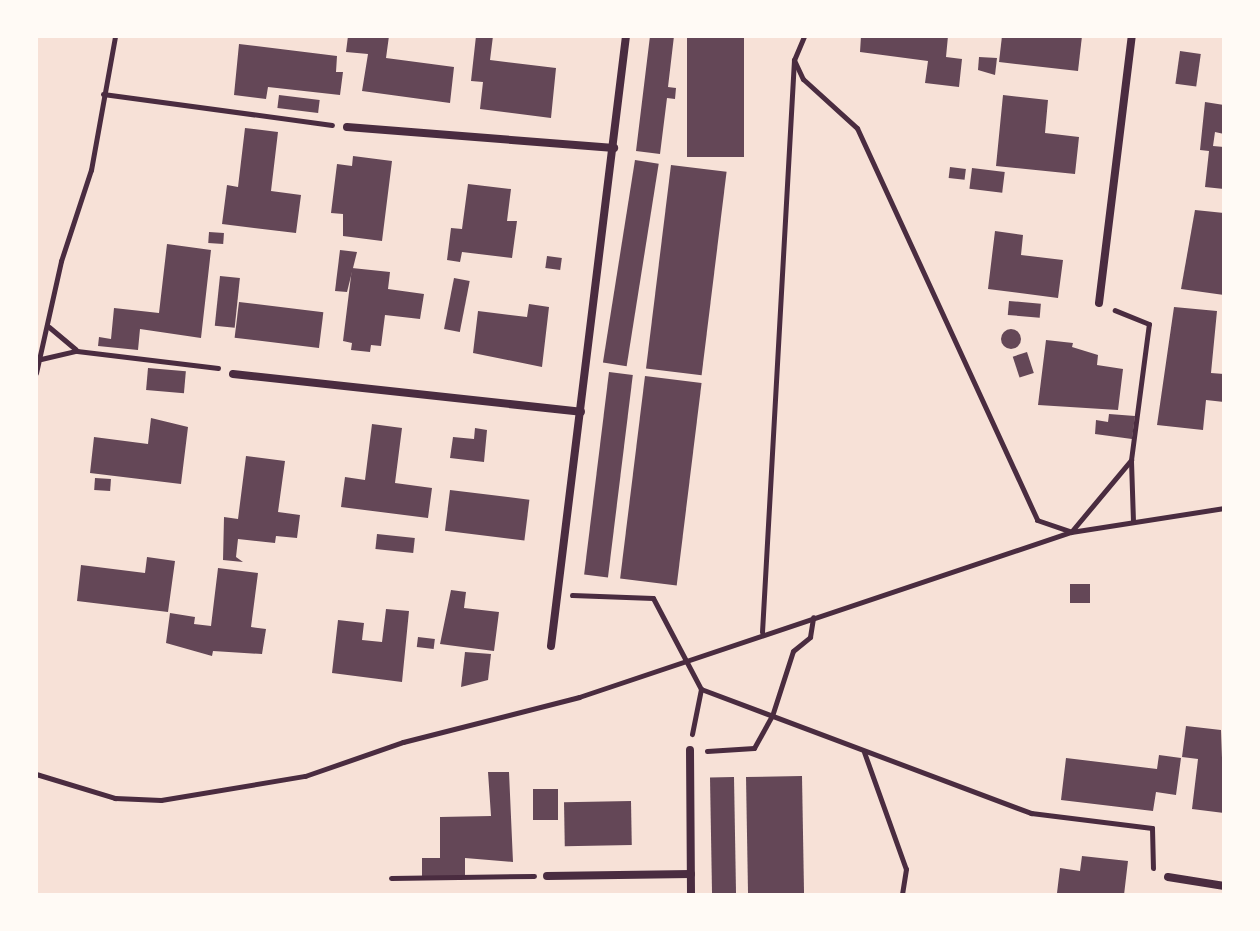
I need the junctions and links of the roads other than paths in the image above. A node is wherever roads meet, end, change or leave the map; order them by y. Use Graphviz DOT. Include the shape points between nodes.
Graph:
graph roads {
  1 [pos="626,36"];
  2 [pos="1132,36"];
  3 [pos="347,127"];
  4 [pos="614,148"];
  5 [pos="1099,303"];
  6 [pos="233,374"];
  7 [pos="581,412"];
  8 [pos="551,646"];
  9 [pos="690,750"];
  10 [pos="691,874"];
  11 [pos="547,876"];
  12 [pos="1168,877"];
  13 [pos="1224,886"];
  14 [pos="691,895"];
  1 -- 4 [label="street"];
  2 -- 5 [label="street"];
  3 -- 4 [label="street"];
  4 -- 7 [label="street"];
  6 -- 7 [label="street"];
  7 -- 8 [label="street"];
  9 -- 10 [label="street"];
  10 -- 11 [label="street"];
  10 -- 14 [label="street"];
  12 -- 13 [label="street"];
}
